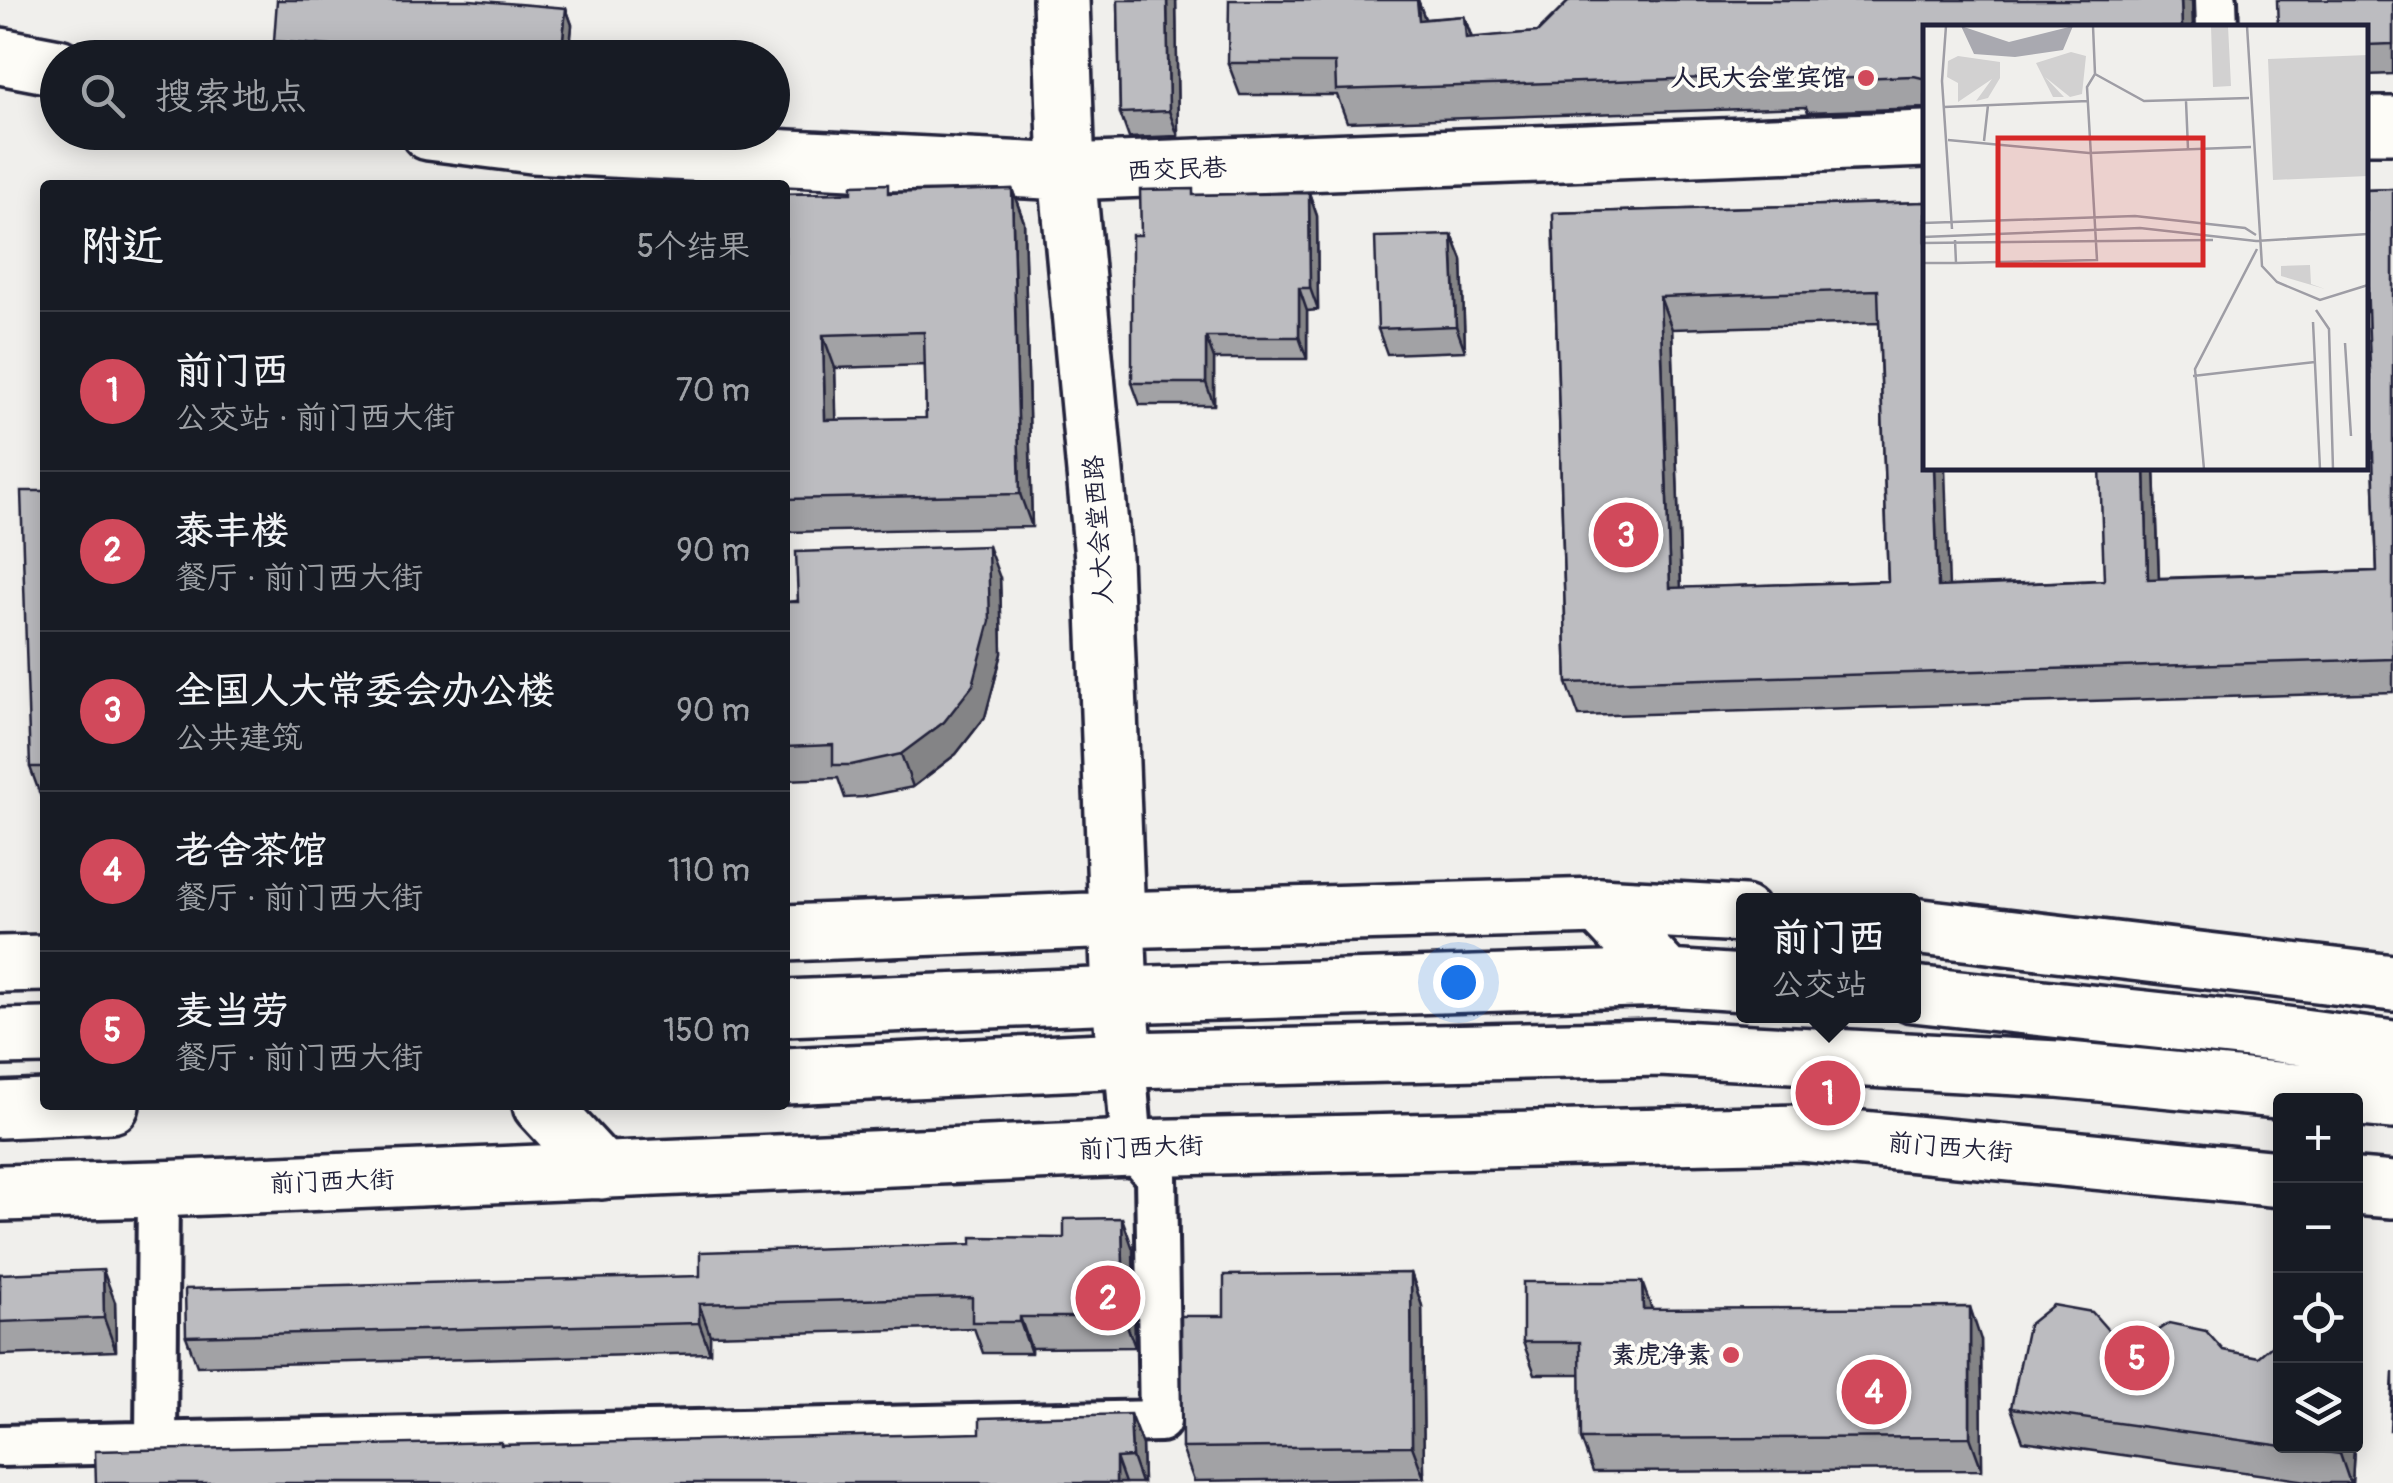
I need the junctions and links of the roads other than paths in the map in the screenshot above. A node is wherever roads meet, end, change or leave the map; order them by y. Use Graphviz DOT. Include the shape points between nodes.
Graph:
graph roads {
  1 [pos="1062,0"];
  2 [pos="2216,0"];
  3 [pos="2217,25"];
  4 [pos="0,56"];
  5 [pos="40,64"];
  6 [pos="1923,140"];
  7 [pos="631,150"];
  8 [pos="1067,172"];
  9 [pos="1599,906"];
  10 [pos="1736,914"];
  11 [pos="1116,920"];
  12 [pos="1921,927"];
  13 [pos="790,933"];
  14 [pos="40,962"];
  15 [pos="0,964"];
  16 [pos="1666,978"];
  17 [pos="1736,982"];
  18 [pos="2393,983"];
  19 [pos="1120,994"];
  20 [pos="1921,995"];
  21 [pos="790,1008"];
  22 [pos="40,1036"];
  23 [pos="0,1038"];
  24 [pos="2393,1049"];
  25 [pos="1126,1060"];
  26 [pos="790,1076"];
  27 [pos="2393,1101"];
  28 [pos="40,1108"];
  29 [pos="0,1110"];
  30 [pos="546,1110"];
  31 [pos="1132,1148"];
  32 [pos="602,1171"];
  33 [pos="2273,1178"];
  34 [pos="2363,1187"];
  35 [pos="158,1189"];
  36 [pos="2393,1190"];
  37 [pos="0,1193"];
  38 [pos="156,1443"];
  39 [pos="0,1446"];
  1 -- 8 [label="street, 人大会堂西路"];
  2 -- 3 [label="street"];
  4 -- 5 [label="street"];
  6 -- 8 [label="street, 西交民巷"];
  7 -- 8 [label="street, 西交民巷"];
  8 -- 11 [label="street, 人大会堂西路" via="1103,558"];
  9 -- 10 [label="street"];
  9 -- 11 [label="street"];
  9 -- 16 [label="street"];
  11 -- 13 [label="street"];
  11 -- 19 [label="street, 人大会堂西路"];
  12 -- 18 [label="street"];
  14 -- 15 [label="street"];
  16 -- 17 [label="street"];
  16 -- 19 [label="street"];
  19 -- 21 [label="street"];
  19 -- 25 [label="street, 人大会堂西路"];
  20 -- 24 [label="street"];
  22 -- 23 [label="street"];
  25 -- 26 [label="street"];
  25 -- 27 [label="street" via="1660,1048 2056,1068"];
  25 -- 31 [label="street"];
  28 -- 29 [label="street"];
  30 -- 32 [label="street"];
  31 -- 32 [label="street, 前门西大街"];
  31 -- 33 [label="street, 前门西大街" via="1800,1133"];
  31 -- 38 [label="street" via="1156,1176 1160,1421"];
  32 -- 35 [label="street, 前门西大街"];
  34 -- 36 [label="street"];
  35 -- 37 [label="street, 前门西大街"];
  35 -- 38 [label="street"];
  38 -- 39 [label="street"];
}
